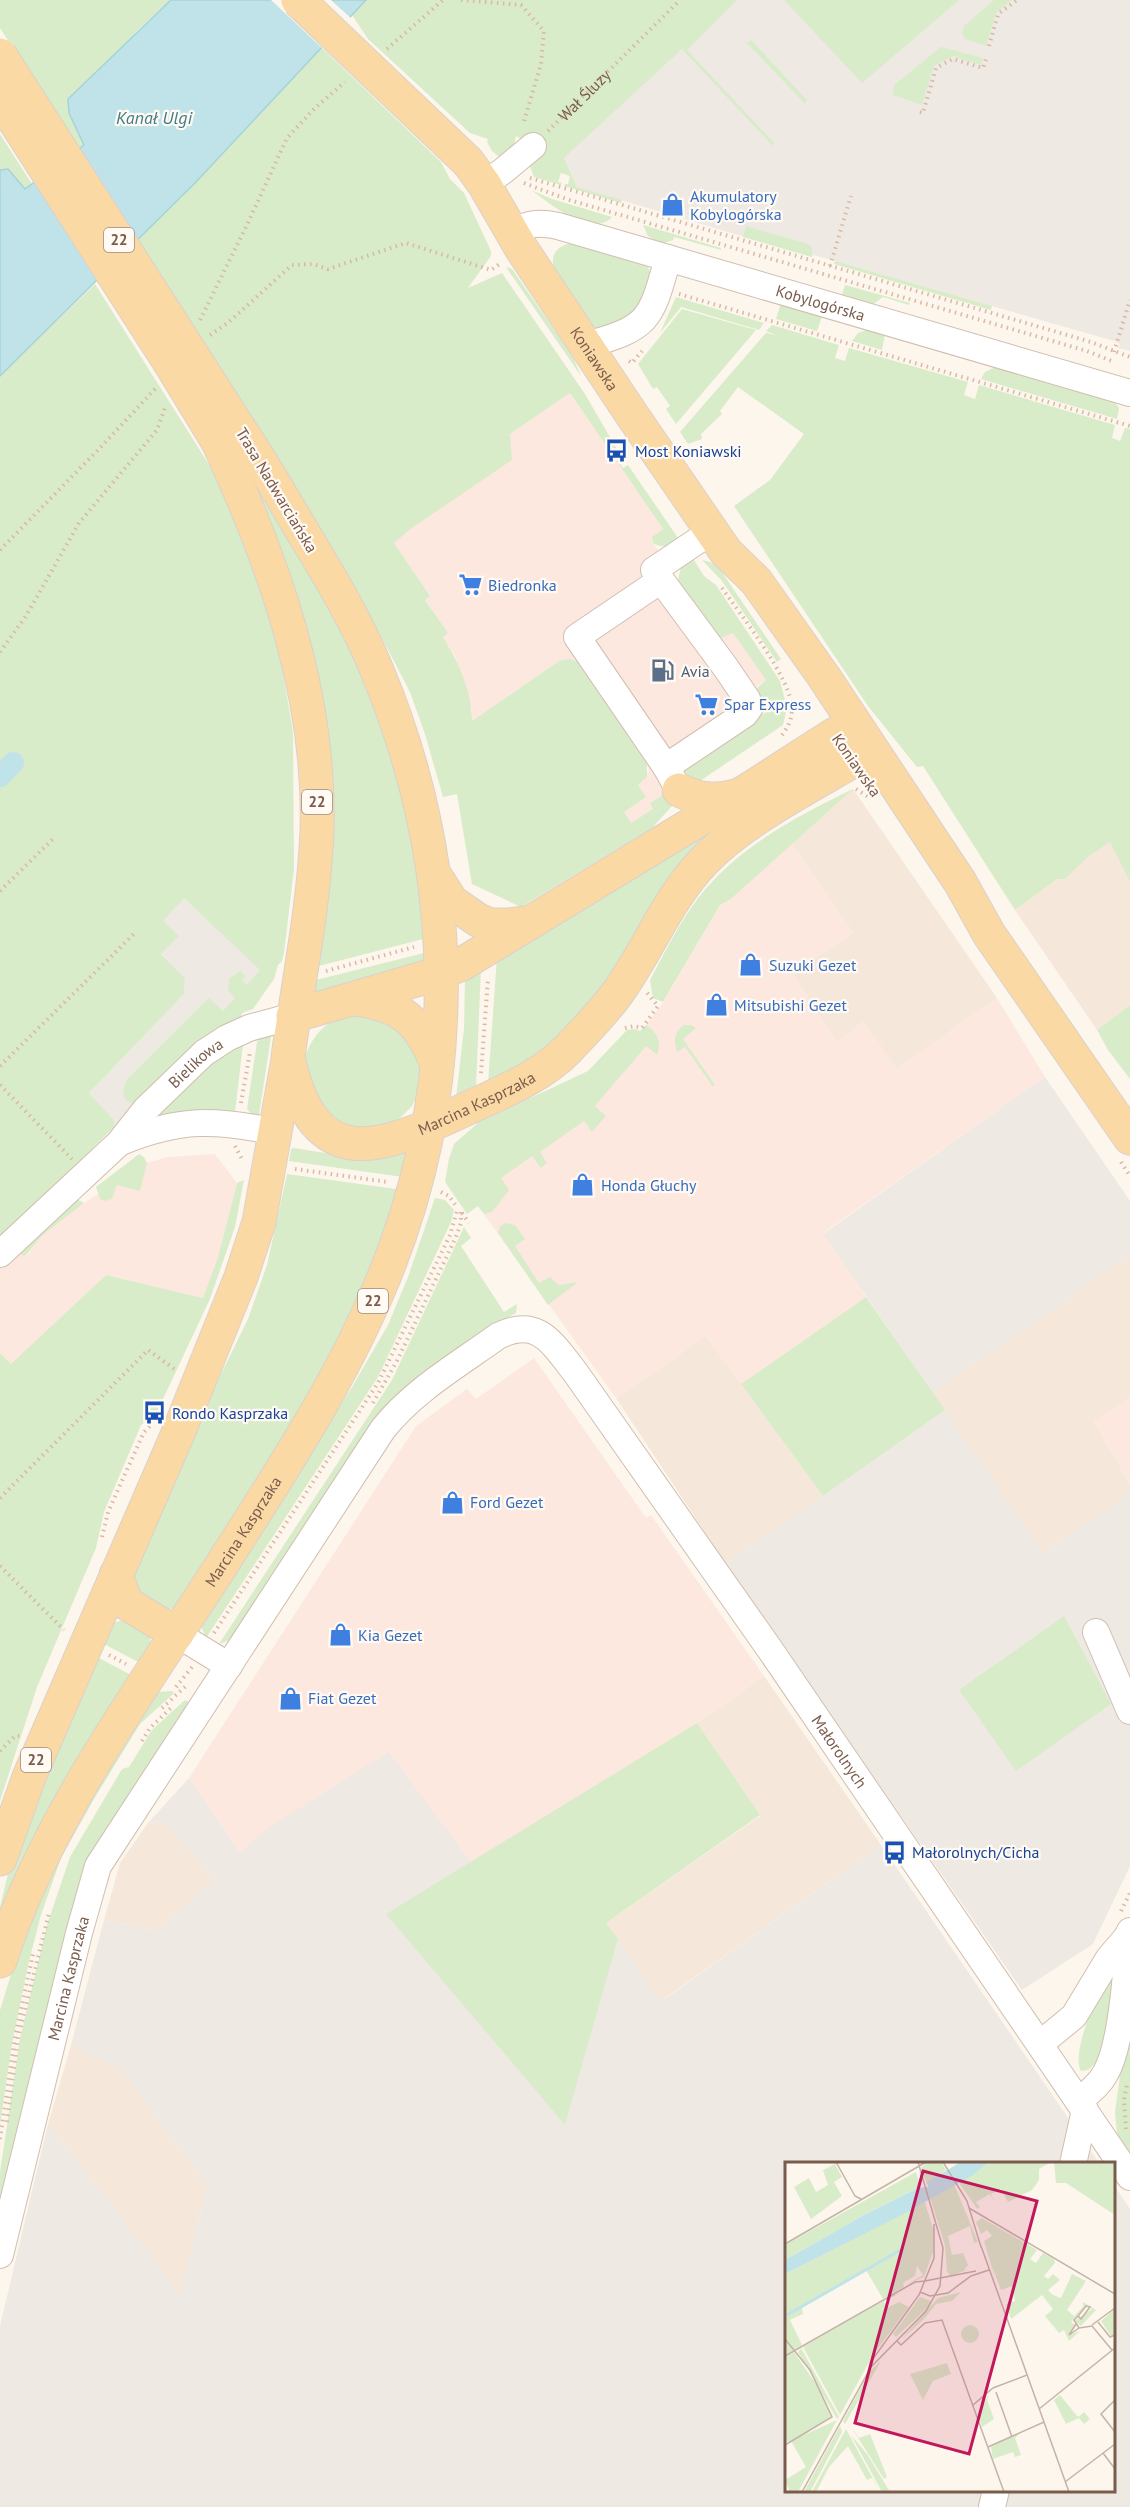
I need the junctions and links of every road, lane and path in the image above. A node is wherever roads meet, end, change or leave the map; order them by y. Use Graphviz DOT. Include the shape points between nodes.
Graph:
graph roads {
  1 [pos="298,0"];
  2 [pos="443,0"];
  3 [pos="461,0"];
  4 [pos="680,0"];
  5 [pos="1017,0"];
  6 [pos="989,46"];
  7 [pos="384,52"];
  8 [pos="0,55"];
  9 [pos="986,59"];
  10 [pos="0,98"];
  11 [pos="920,112"];
  12 [pos="503,163"];
  13 [pos="537,188"];
  14 [pos="851,196"];
  15 [pos="516,240"];
  16 [pos="668,258"];
  17 [pos="830,266"];
  18 [pos="672,292"];
  19 [pos="1130,300"];
  20 [pos="995,307"];
  21 [pos="993,314"];
  22 [pos="1053,324"];
  23 [pos="1050,331"];
  24 [pos="202,340"];
  25 [pos="644,347"];
  26 [pos="1114,352"];
  27 [pos="1130,357"];
  28 [pos="595,358"];
  29 [pos="1117,363"];
  30 [pos="1130,393"];
  31 [pos="168,399"];
  32 [pos="1130,426"];
  33 [pos="228,434"];
  34 [pos="719,542"];
  35 [pos="661,580"];
  36 [pos="0,652"];
  37 [pos="850,743"];
  38 [pos="673,779"];
  39 [pos="751,788"];
  40 [pos="55,837"];
  41 [pos="655,846"];
  42 [pos="434,874"];
  43 [pos="0,891"];
  44 [pos="533,921"];
  45 [pos="136,932"];
  46 [pos="486,950"];
  47 [pos="442,972"];
  48 [pos="645,984"];
  49 [pos="350,999"];
  50 [pos="293,1016"];
  51 [pos="620,1033"];
  52 [pos="288,1057"];
  53 [pos="437,1065"];
  54 [pos="0,1066"];
  55 [pos="0,1085"];
  56 [pos="486,1100"];
  57 [pos="428,1125"];
  58 [pos="276,1132"];
  59 [pos="1130,1138"];
  60 [pos="119,1143"];
  61 [pos="354,1144"];
  62 [pos="270,1167"];
  63 [pos="81,1178"];
  64 [pos="433,1186"];
  65 [pos="459,1210"];
  66 [pos="469,1223"];
  67 [pos="0,1254"];
  68 [pos="542,1334"];
  69 [pos="182,1375"];
  70 [pos="367,1412"];
  71 [pos="360,1421"];
  72 [pos="0,1498"];
  73 [pos="0,1566"];
  74 [pos="116,1575"];
  75 [pos="239,1606"];
  76 [pos="60,1627"];
  77 [pos="1096,1632"];
  78 [pos="190,1642"];
  79 [pos="229,1666"];
  80 [pos="175,1687"];
  81 [pos="185,1695"];
  82 [pos="1130,1711"];
  83 [pos="20,1736"];
  84 [pos="138,1746"];
  85 [pos="0,1750"];
  86 [pos="0,1859"];
  87 [pos="47,1905"];
  88 [pos="50,1910"];
  89 [pos="1129,1934"];
  90 [pos="0,1961"];
  91 [pos="1040,2044"];
  92 [pos="1127,2082"];
  93 [pos="1082,2105"];
  94 [pos="1128,2139"];
  95 [pos="2,2141"];
  96 [pos="1073,2162"];
  97 [pos="1130,2177"];
  98 [pos="0,2254"];
  99 [pos="996,2492"];
  100 [pos="992,2507"];
  1 -- 12 [label="main road, bridge"];
  2 -- 7 [label="path"];
  3 -- 12 [label="path" via="521,5 544,31 541,64 520,137"];
  4 -- 12 [label="path, Wał Śluzy"];
  5 -- 6 [label="path" via="998,14"];
  8 -- 33 [label="main road, Trasa Nadwarciańska / 22, bridge"];
  9 -- 11 [label="path" via="983,68 953,59 936,68"];
  10 -- 33 [label="main road, Trasa Nadwarciańska / 22, bridge" via="170,363"];
  12 -- 15 [label="main road, Koniawska"];
  12 -- 17 [label="path" via="544,183"];
  13 -- 29 [label="path"];
  14 -- 17 [label="path"];
  15 -- 16 [label="street, Kobylogórska" via="527,223 550,224"];
  15 -- 24 [label="path" via="491,270 406,243 328,269 313,264 292,265 229,322"];
  15 -- 28 [label="main road, Koniawska"];
  16 -- 28 [label="street" via="648,316"];
  16 -- 30 [label="street, Kobylogórska"];
  17 -- 21 [label="path" via="842,273"];
  18 -- 32 [label="path"];
  19 -- 26 [label="path"];
  20 -- 21 [label="path"];
  21 -- 23 [label="path"];
  22 -- 23 [label="path"];
  23 -- 26 [label="path"];
  25 -- 28 [label="path" via="632,363 625,358"];
  26 -- 27 [label="path"];
  28 -- 34 [label="main road, Koniawska"];
  31 -- 36 [label="path" via="157,430 79,523 26,616"];
  33 -- 42 [label="main road, Trasa Nadwarciańska / 22" via="321,562 374,664 413,774"];
  33 -- 50 [label="main road, Trasa Nadwarciańska / 22" via="245,501 293,638 310,715 317,832"];
  34 -- 35 [label="street" via="654,570"];
  34 -- 37 [label="main road, Koniawska" via="742,590"];
  35 -- 38 [label="street" via="750,707"];
  35 -- 38 [label="street" via="577,637"];
  37 -- 39 [label="main road" via="785,750"];
  37 -- 56 [label="main road, Marcina Kasprzaka" via="703,862 674,900 616,996 566,1051 531,1076"];
  37 -- 59 [label="main road, Koniawska" via="952,897 989,934"];
  38 -- 39 [label="main road" via="702,799 728,798"];
  38 -- 41 [label="main road" via="680,805 676,822"];
  39 -- 41 [label="main road"];
  40 -- 43 [label="path"];
  41 -- 44 [label="main road"];
  42 -- 44 [label="main road" via="452,902 478,920 490,925"];
  42 -- 47 [label="main road, Trasa Nadwarciańska / 22"];
  44 -- 46 [label="main road"];
  45 -- 54 [label="path"];
  46 -- 47 [label="main road"];
  46 -- 56 [label="path" via="489,964 480,1082"];
  47 -- 49 [label="main road"];
  47 -- 53 [label="main road, 22"];
  48 -- 51 [label="path" via="645,990 658,1006 642,1028 624,1028"];
  49 -- 50 [label="main road"];
  49 -- 53 [label="main road" via="384,1004 410,1019 426,1039"];
  50 -- 52 [label="main road, 22"];
  50 -- 60 [label="street, Bielikowa" via="249,1028 214,1045 146,1109"];
  52 -- 58 [label="main road, 22"];
  52 -- 61 [label="main road, 22" via="299,1099 311,1118 334,1136"];
  53 -- 57 [label="main road, 22"];
  55 -- 63 [label="path" via="78,1165"];
  56 -- 57 [label="main road, Marcina Kasprzaka"];
  57 -- 61 [label="main road" via="385,1142"];
  57 -- 64 [label="main road, Marcina Kasprzaka / 22"];
  58 -- 60 [label="street, Bielikowa" via="197,1122 154,1129"];
  58 -- 61 [label="main road"];
  58 -- 62 [label="main road, 22"];
  60 -- 63 [label="street, Bielikowa"];
  62 -- 64 [label="path"];
  62 -- 74 [label="main road, 22" via="259,1222 241,1277"];
  63 -- 67 [label="street, Bielikowa"];
  64 -- 65 [label="path" via="449,1196"];
  64 -- 78 [label="main road, Marcina Kasprzaka / 22" via="398,1243 335,1379"];
  65 -- 66 [label="path"];
  65 -- 70 [label="path" via="459,1231 389,1377"];
  65 -- 78 [label="path" via="386,1369"];
  68 -- 79 [label="street, Marcina Kasprzaka" via="527,1328 509,1330 398,1410"];
  68 -- 91 [label="street, Małorolnych" via="575,1372 771,1651"];
  69 -- 72 [label="path" via="148,1350"];
  71 -- 75 [label="path"];
  73 -- 76 [label="path"];
  74 -- 78 [label="main road" via="126,1603"];
  74 -- 86 [label="main road, 22" via="29,1777"];
  77 -- 82 [label="street"];
  78 -- 79 [label="street"];
  78 -- 80 [label="path"];
  78 -- 90 [label="main road, Marcina Kasprzaka / 22" via="70,1805 26,1890"];
  79 -- 98 [label="street, Marcina Kasprzaka" via="98,1866"];
  81 -- 84 [label="path" via="150,1728"];
  83 -- 85 [label="path"];
  87 -- 95 [label="path" via="19,2020"];
  88 -- 95 [label="path" via="18,2038"];
  89 -- 91 [label="street" via="1109,1958 1074,2016"];
  89 -- 93 [label="street" via="1128,1965 1113,2054 1101,2080"];
  91 -- 93 [label="street, Małorolnych"];
  92 -- 94 [label="path" via="1124,2100"];
  93 -- 96 [label="street"];
  93 -- 97 [label="street, Małorolnych"];
  99 -- 100 [label="street"];
}
